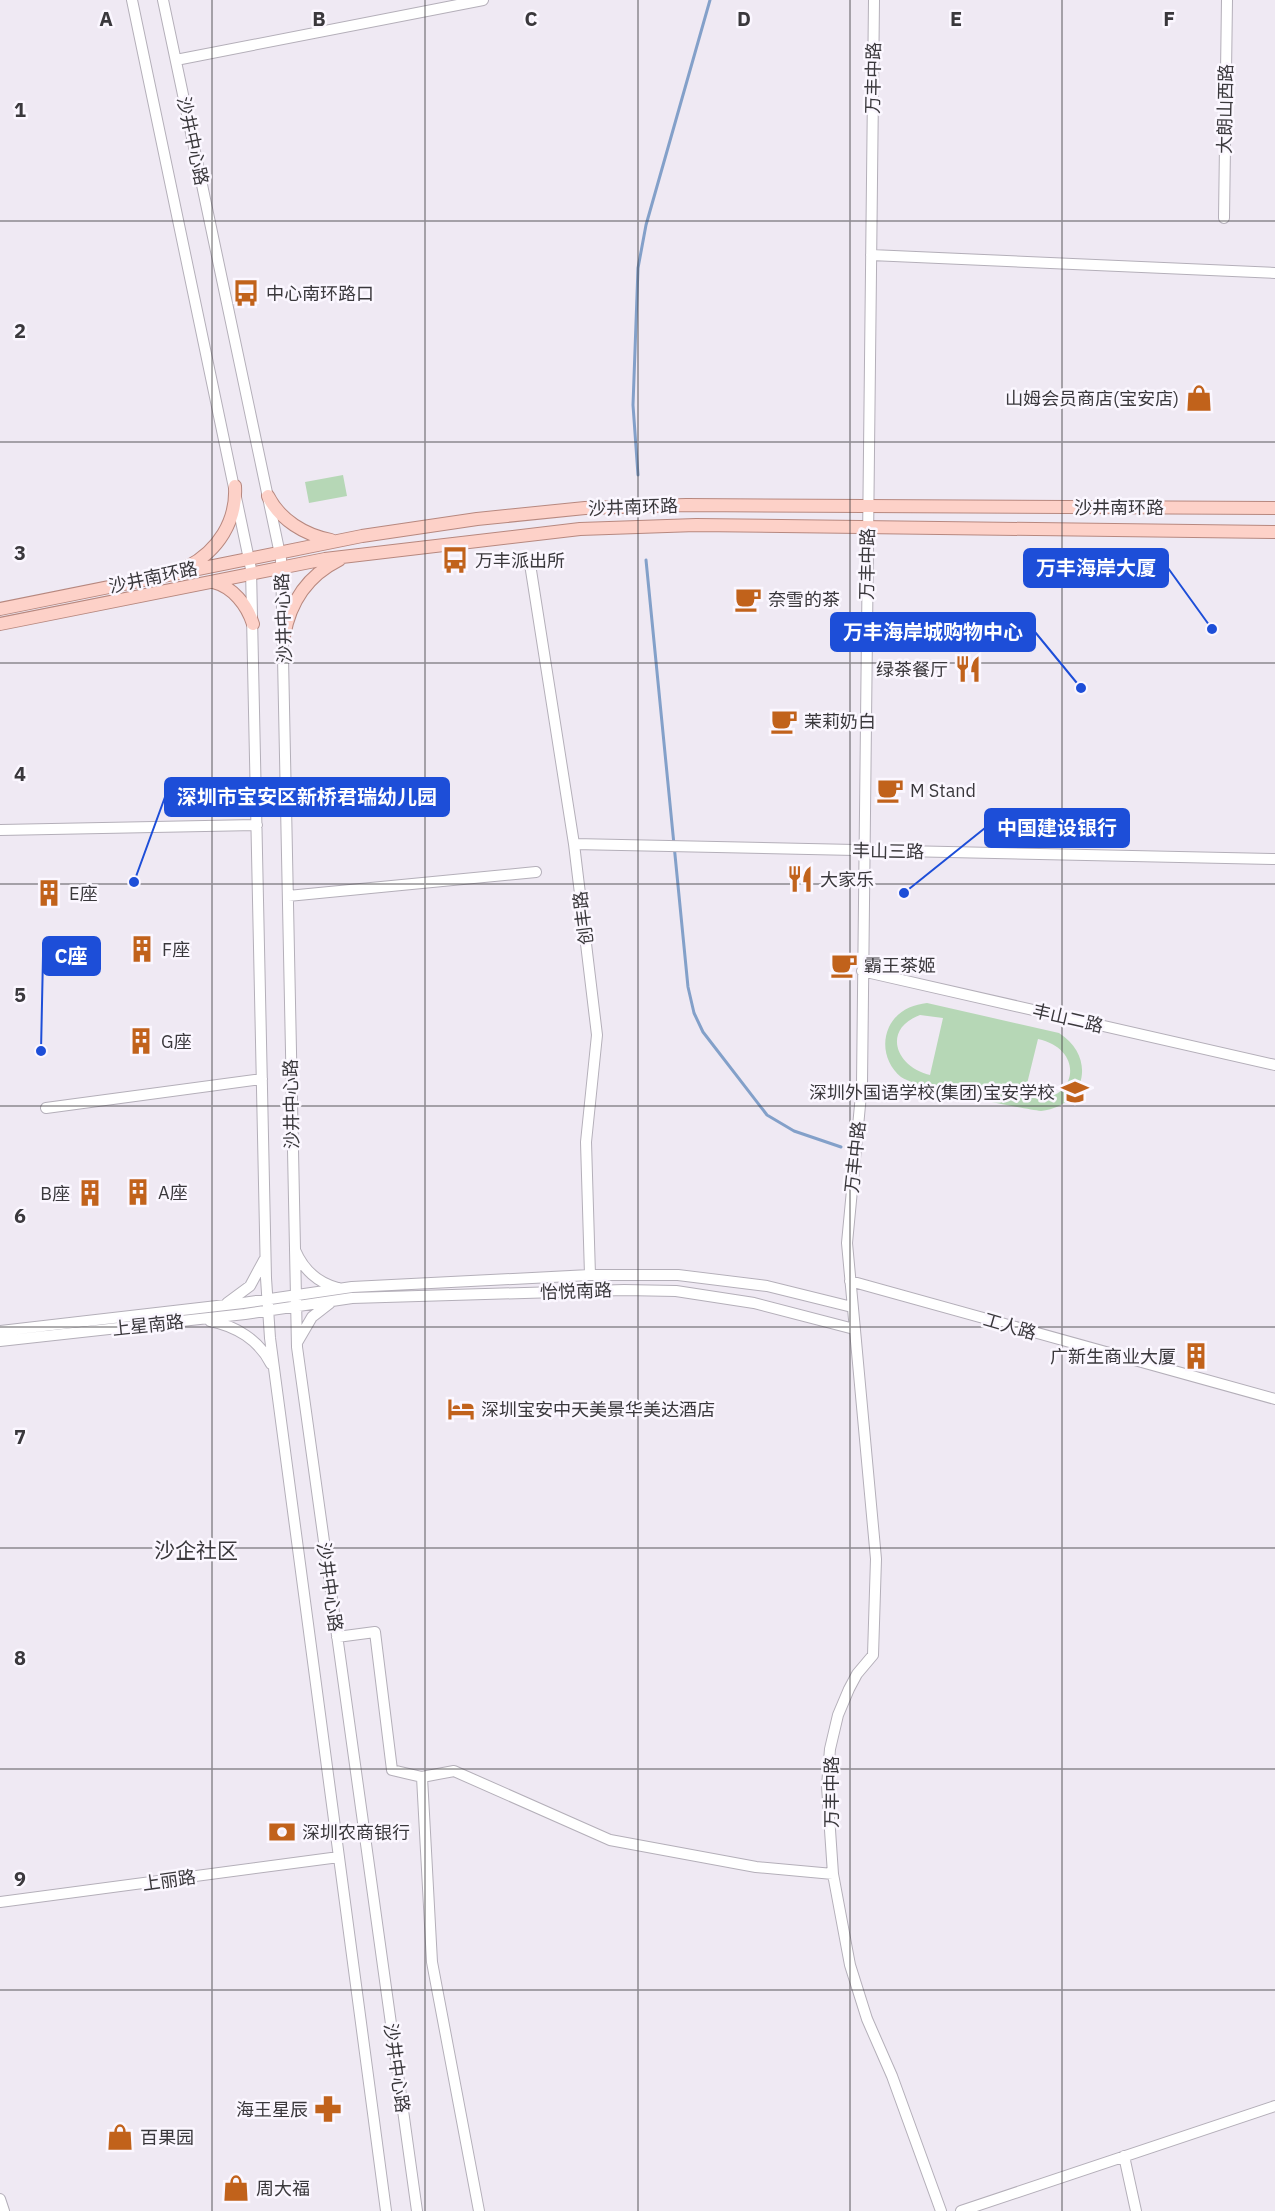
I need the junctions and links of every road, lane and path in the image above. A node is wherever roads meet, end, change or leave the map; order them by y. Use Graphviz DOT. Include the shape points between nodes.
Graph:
graph roads {
  1 [pos="132,0"];
  2 [pos="163,0"];
  3 [pos="483,0"];
  4 [pos="874,0"];
  5 [pos="1227,0"];
  6 [pos="176,60"];
  7 [pos="1224,218"];
  8 [pos="871,255"];
  9 [pos="1275,273"];
  10 [pos="235,486"];
  11 [pos="268,496"];
  12 [pos="868,506"];
  13 [pos="1275,508"];
  14 [pos="868,527"];
  15 [pos="395,531"];
  16 [pos="1275,532"];
  17 [pos="335,541"];
  18 [pos="396,549"];
  19 [pos="279,551"];
  20 [pos="351,555"];
  21 [pos="249,557"];
  22 [pos="530,564"];
  23 [pos="282,567"];
  24 [pos="177,572"];
  25 [pos="251,573"];
  26 [pos="209,582"];
  27 [pos="0,609"];
  28 [pos="0,624"];
  29 [pos="253,624"];
  30 [pos="284,636"];
  31 [pos="257,825"];
  32 [pos="0,831"];
  33 [pos="574,844"];
  34 [pos="863,850"];
  35 [pos="1275,860"];
  36 [pos="536,872"];
  37 [pos="288,896"];
  38 [pos="862,971"];
  39 [pos="1275,1065"];
  40 [pos="262,1079"];
  41 [pos="46,1108"];
  42 [pos="294,1245"];
  43 [pos="266,1254"];
  44 [pos="590,1275"];
  45 [pos="850,1281"];
  46 [pos="340,1294"];
  47 [pos="295,1301"];
  48 [pos="268,1305"];
  49 [pos="220,1306"];
  50 [pos="852,1307"];
  51 [pos="195,1320"];
  52 [pos="854,1329"];
  53 [pos="0,1331"];
  54 [pos="0,1341"];
  55 [pos="297,1347"];
  56 [pos="274,1375"];
  57 [pos="1275,1400"];
  58 [pos="337,1637"];
  59 [pos="422,1777"];
  60 [pos="339,1857"];
  61 [pos="833,1874"];
  62 [pos="0,1902"];
  63 [pos="1275,2106"];
  64 [pos="1124,2156"];
  65 [pos="0,2199"];
  66 [pos="4,2211"];
  67 [pos="386,2211"];
  68 [pos="417,2211"];
  69 [pos="479,2211"];
  70 [pos="941,2211"];
  71 [pos="961,2211"];
  72 [pos="1136,2211"];
  1 -- 10 [label="street, 沙井中心路"];
  2 -- 6 [label="street, 沙井中心路"];
  3 -- 6 [label="street"];
  4 -- 8 [label="street, 万丰中路"];
  5 -- 7 [label="street, 大朗山西路"];
  6 -- 11 [label="street, 沙井中心路"];
  8 -- 9 [label="street"];
  8 -- 12 [label="street, 万丰中路"];
  10 -- 21 [label="street, 沙井中心路"];
  10 -- 24 [label="main road" via="234,507 221,538 205,556"];
  11 -- 17 [label="main road" via="279,512 299,528"];
  11 -- 19 [label="street, 沙井中心路"];
  12 -- 13 [label="main road, 沙井南环路"];
  12 -- 14 [label="street, 万丰中路"];
  12 -- 15 [label="main road, 沙井南环路" via="614,507"];
  14 -- 16 [label="main road, 沙井南环路"];
  14 -- 18 [label="main road, 沙井南环路" via="609,527"];
  14 -- 34 [label="street, 万丰中路"];
  15 -- 17 [label="main road, 沙井南环路"];
  15 -- 18 [label="main road" via="386,540 390,548"];
  17 -- 19 [label="main road, 沙井南环路"];
  18 -- 20 [label="main road, 沙井南环路"];
  19 -- 21 [label="main road, 沙井南环路"];
  19 -- 23 [label="street, 沙井中心路"];
  20 -- 23 [label="main road, 沙井南环路"];
  20 -- 30 [label="main road" via="322,570 303,589 291,610"];
  21 -- 24 [label="main road, 沙井南环路"];
  21 -- 25 [label="street, 沙井中心路"];
  22 -- 33 [label="street, 创丰路"];
  23 -- 25 [label="main road, 沙井南环路"];
  23 -- 30 [label="street, 沙井中心路"];
  24 -- 27 [label="main road, 沙井南环路"];
  25 -- 26 [label="main road, 沙井南环路"];
  25 -- 29 [label="street, 沙井中心路"];
  26 -- 28 [label="main road, 沙井南环路"];
  26 -- 29 [label="main road" via="233,592"];
  29 -- 31 [label="street, 沙井中心路"];
  30 -- 37 [label="street, 沙井中心路"];
  31 -- 32 [label="street"];
  31 -- 40 [label="street, 沙井中心路"];
  33 -- 34 [label="street, 丰山三路"];
  33 -- 44 [label="street, 创丰路" via="597,1035 586,1142"];
  34 -- 35 [label="street, 丰山三路"];
  34 -- 38 [label="street, 万丰中路"];
  36 -- 37 [label="street"];
  37 -- 42 [label="street, 沙井中心路"];
  38 -- 39 [label="street, 丰山二路"];
  38 -- 45 [label="street, 万丰中路" via="862,1084 847,1228"];
  40 -- 41 [label="street"];
  40 -- 43 [label="street, 沙井中心路"];
  42 -- 46 [label="street" via="314,1276"];
  42 -- 47 [label="street, 沙井中心路"];
  43 -- 48 [label="street, 沙井中心路"];
  43 -- 49 [label="street" via="250,1286 241,1296"];
  44 -- 46 [label="street, 怡悦南路"];
  44 -- 50 [label="street, 怡悦南路" via="700,1277 767,1286"];
  45 -- 50 [label="street, 万丰中路"];
  45 -- 57 [label="street, 工人路"];
  46 -- 47 [label="street, 怡悦南路"];
  46 -- 52 [label="street, 怡悦南路" via="676,1291 754,1304"];
  46 -- 55 [label="street" via="312,1317"];
  47 -- 48 [label="street, 上星南路"];
  47 -- 55 [label="street, 沙井中心路"];
  48 -- 49 [label="street, 上星南路"];
  48 -- 51 [label="street, 上星南路"];
  48 -- 56 [label="street, 沙井中心路"];
  49 -- 53 [label="street, 上星南路"];
  50 -- 52 [label="street, 万丰中路"];
  51 -- 54 [label="street, 上星南路"];
  51 -- 56 [label="street" via="222,1324 247,1336 266,1355"];
  52 -- 61 [label="street, 万丰中路" via="876,1559 874,1644 873,1655 857,1674 838,1715 830,1749 827,1786"];
  55 -- 58 [label="street, 沙井中心路"];
  56 -- 60 [label="street, 沙井中心路"];
  58 -- 59 [label="street" via="375,1632 392,1770"];
  58 -- 68 [label="street, 沙井中心路"];
  59 -- 61 [label="street" via="454,1772 610,1839 756,1867"];
  59 -- 69 [label="street" via="432,1962"];
  60 -- 62 [label="street, 上丽路"];
  60 -- 67 [label="street, 沙井中心路"];
  61 -- 70 [label="street, 万丰中路" via="850,1965 867,2019"];
  63 -- 64 [label="street"];
  64 -- 71 [label="street"];
  64 -- 72 [label="street"];
  65 -- 66 [label="street"];
}
